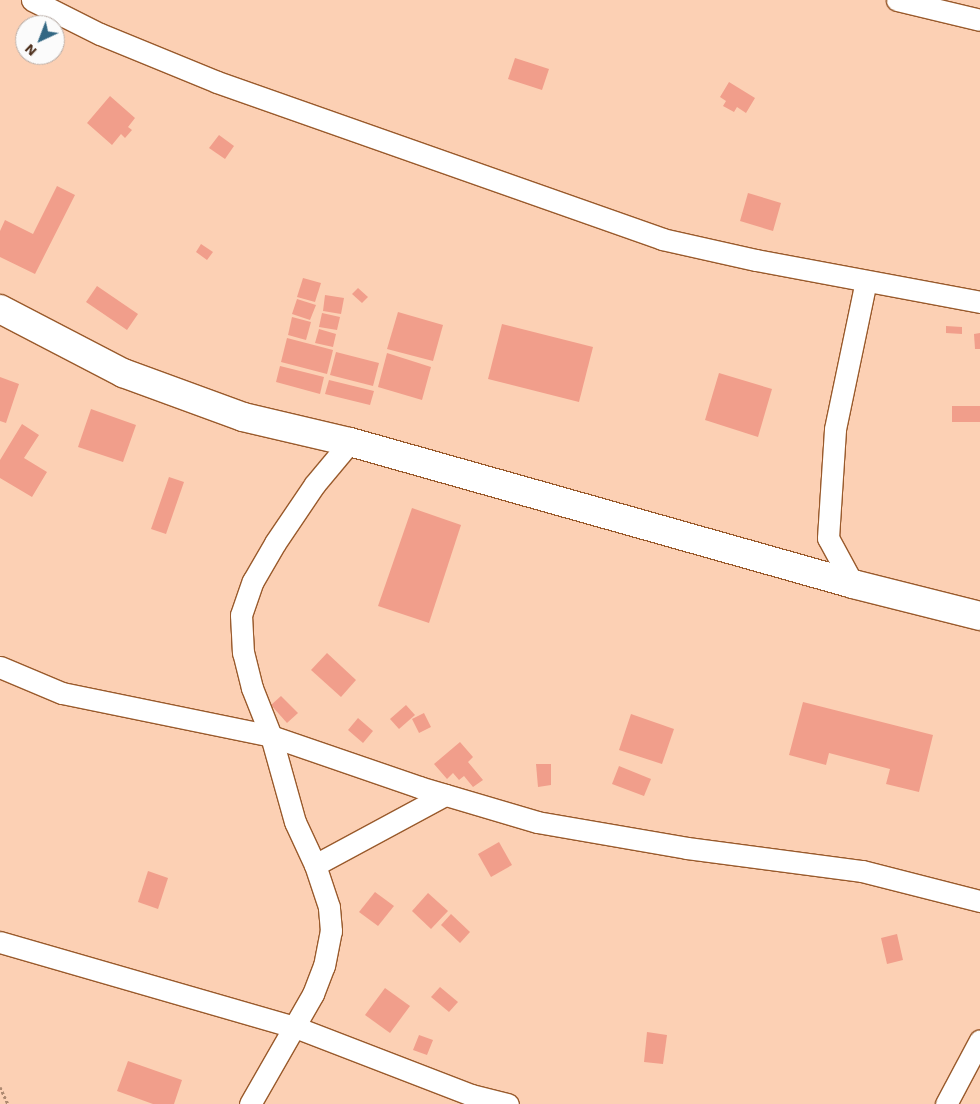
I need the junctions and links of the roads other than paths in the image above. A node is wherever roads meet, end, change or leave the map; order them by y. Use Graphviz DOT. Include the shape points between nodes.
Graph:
graph roads {
  1 [pos="32,0"];
  2 [pos="897,0"];
  3 [pos="980,20"];
  4 [pos="866,281"];
  5 [pos="980,302"];
  6 [pos="0,309"];
  7 [pos="350,442"];
  8 [pos="853,584"];
  9 [pos="980,616"];
  10 [pos="0,667"];
  11 [pos="271,736"];
  12 [pos="446,795"];
  13 [pos="315,865"];
  14 [pos="980,901"];
  15 [pos="0,942"];
  16 [pos="295,1027"];
  17 [pos="980,1040"];
  18 [pos="250,1104"];
  19 [pos="508,1104"];
  20 [pos="946,1104"];
  1 -- 4 [label="street" via="100,34 216,82 570,209 662,239"];
  2 -- 3 [label="street"];
  4 -- 5 [label="street"];
  4 -- 8 [label="street" via="835,429 828,538"];
  6 -- 7 [label="main road" via="123,373 243,417"];
  7 -- 8 [label="main road"];
  7 -- 11 [label="street" via="315,484 275,543 253,581 241,616 243,653 252,688"];
  8 -- 9 [label="main road"];
  10 -- 11 [label="street" via="62,694"];
  11 -- 12 [label="street"];
  11 -- 13 [label="street" via="295,822"];
  12 -- 13 [label="street"];
  12 -- 14 [label="street" via="537,822 686,848 862,871"];
  13 -- 16 [label="street" via="329,907 331,931 322,973"];
  15 -- 16 [label="street"];
  16 -- 18 [label="street"];
  16 -- 19 [label="street" via="471,1095"];
  17 -- 20 [label="street"];
}
